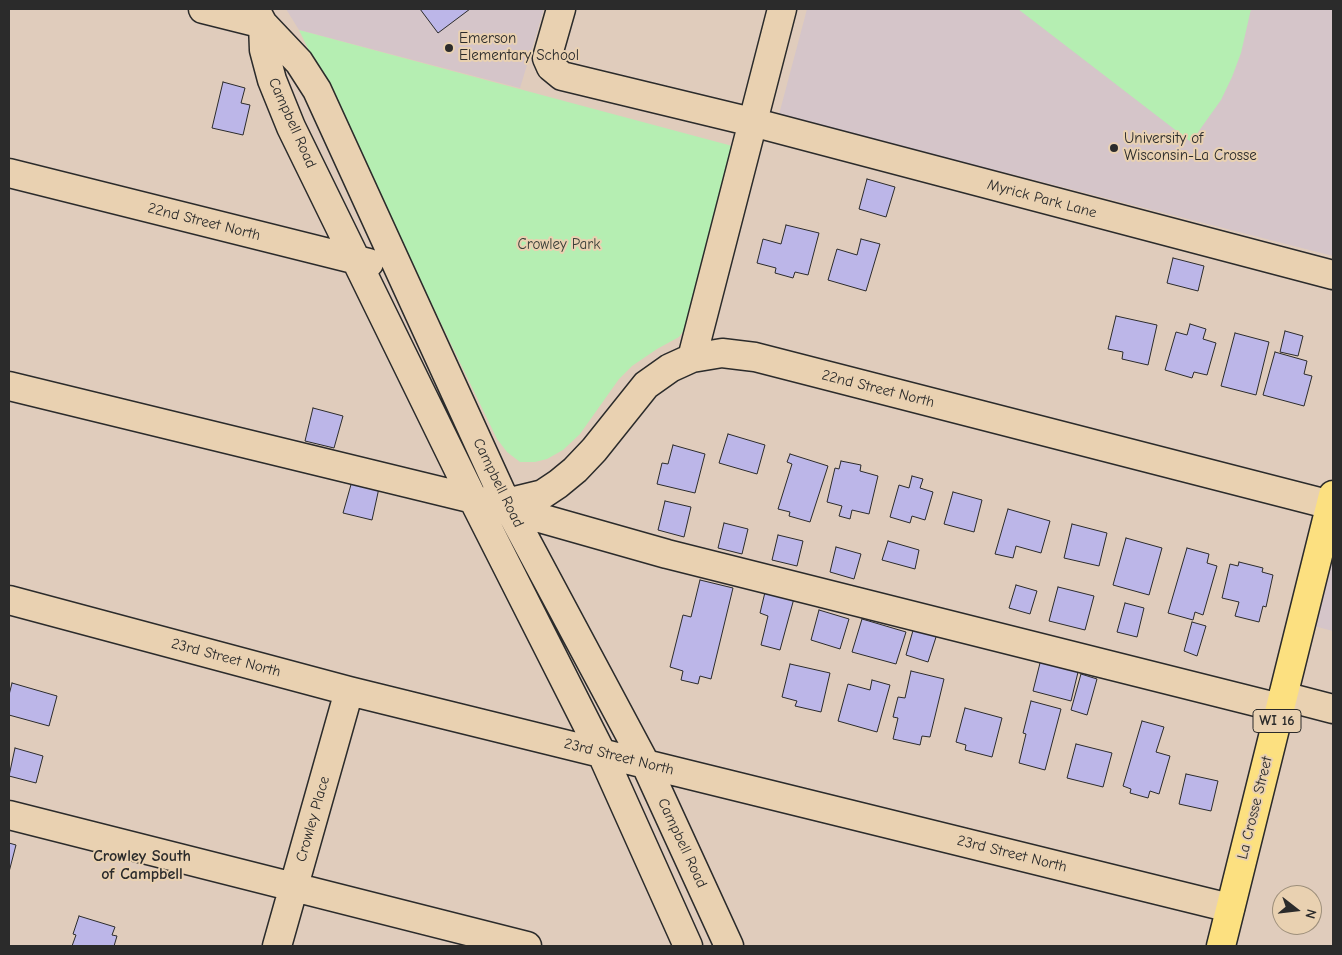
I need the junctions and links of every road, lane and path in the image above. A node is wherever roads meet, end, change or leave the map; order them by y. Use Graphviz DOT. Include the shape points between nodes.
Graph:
graph roads {
  1 [pos="203,9"];
  2 [pos="561,9"];
  3 [pos="782,9"];
  4 [pos="259,17"];
  5 [pos="752,122"];
  6 [pos="9,173"];
  7 [pos="358,261"];
  8 [pos="400,272"];
  9 [pos="1333,275"];
  10 [pos="692,358"];
  11 [pos="9,386"];
  12 [pos="473,499"];
  13 [pos="1332,500"];
  14 [pos="508,506"];
  15 [pos="9,600"];
  16 [pos="349,691"];
  17 [pos="1282,702"];
  18 [pos="1333,709"];
  19 [pos="601,752"];
  20 [pos="645,763"];
  21 [pos="9,815"];
  22 [pos="293,887"];
  23 [pos="1230,908"];
  24 [pos="277,946"];
  25 [pos="527,946"];
  26 [pos="688,946"];
  27 [pos="729,946"];
  28 [pos="1221,946"];
  1 -- 4 [label="street"];
  2 -- 5 [label="street, Myrick Park Lane" via="547,58 551,67 562,76"];
  3 -- 5 [label="street"];
  4 -- 7 [label="street, Campbell Road" via="272,80 291,127"];
  4 -- 8 [label="street, Campbell Road" via="299,62 318,90"];
  5 -- 9 [label="street, Myrick Park Lane"];
  5 -- 10 [label="street"];
  6 -- 7 [label="street, 22nd Street North"];
  7 -- 8 [label="street, 22nd Street North"];
  7 -- 12 [label="street, Campbell Road"];
  8 -- 14 [label="street, Campbell Road"];
  10 -- 13 [label="street, 22nd Street North" via="722,353 755,357"];
  10 -- 14 [label="street, 22nd Street North" via="670,368 646,385 594,450 558,484 543,494"];
  11 -- 12 [label="street, 22nd Street North"];
  12 -- 14 [label="street, 22nd Street North"];
  12 -- 19 [label="street, Campbell Road"];
  13 -- 17 [label="main road, La Crosse Street / WI 16"];
  14 -- 17 [label="street" via="667,554"];
  14 -- 20 [label="street, Campbell Road"];
  15 -- 16 [label="street, 23rd Street North"];
  16 -- 19 [label="street, 23rd Street North"];
  16 -- 22 [label="street, Crowley Place"];
  17 -- 18 [label="street"];
  17 -- 23 [label="main road, La Crosse Street / WI 16"];
  19 -- 20 [label="street, 23rd Street North"];
  19 -- 26 [label="street, Campbell Road"];
  20 -- 23 [label="street, 23rd Street North"];
  20 -- 27 [label="street, Campbell Road"];
  21 -- 22 [label="street"];
  22 -- 24 [label="street, Crowley Place"];
  22 -- 25 [label="street"];
  23 -- 28 [label="main road, La Crosse Street / WI 16"];
}
